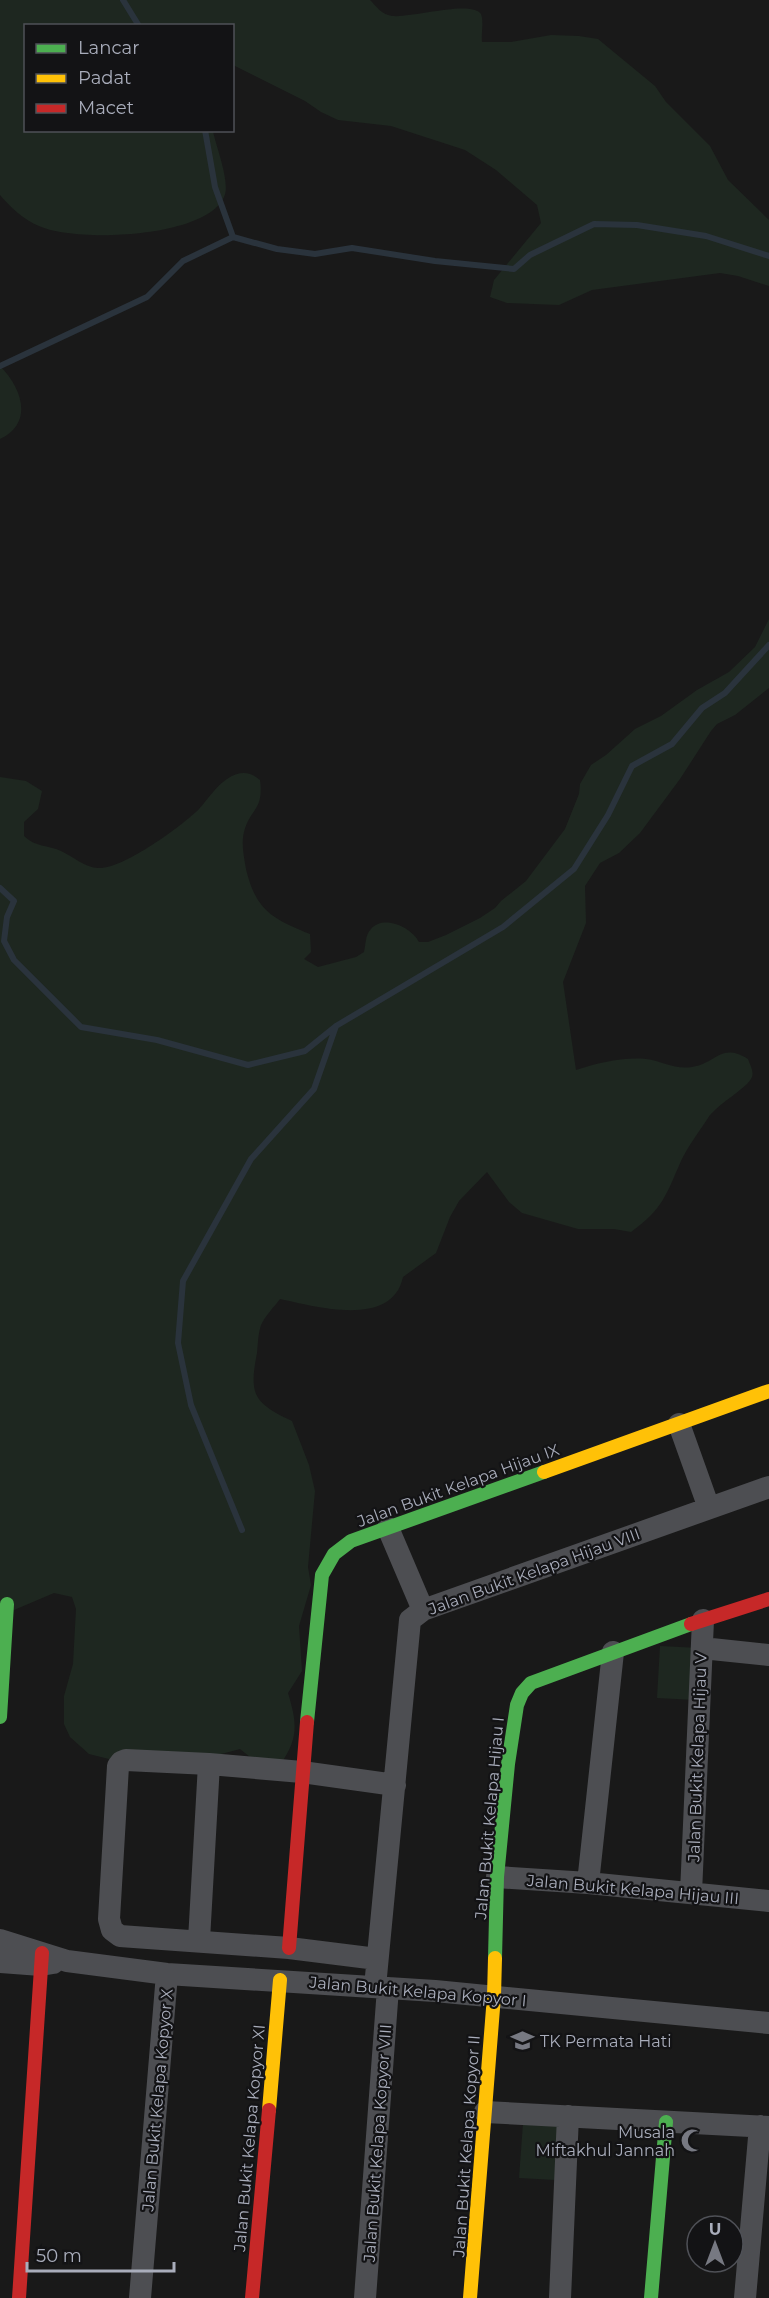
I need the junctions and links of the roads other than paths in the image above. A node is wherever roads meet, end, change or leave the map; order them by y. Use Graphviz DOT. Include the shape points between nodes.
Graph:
graph roads {
  1 [pos="769,1391"];
  2 [pos="679,1424"];
  3 [pos="769,1487"];
  4 [pos="709,1508"];
  5 [pos="388,1528"];
  6 [pos="769,1599"];
  7 [pos="7,1604"];
  8 [pos="423,1610"];
  9 [pos="703,1620"];
  10 [pos="702,1648"];
  11 [pos="613,1652"];
  12 [pos="2,1654"];
  13 [pos="769,1655"];
  14 [pos="0,1717"];
  15 [pos="209,1764"];
  16 [pos="302,1772"];
  17 [pos="395,1785"];
  18 [pos="497,1877"];
  19 [pos="588,1882"];
  20 [pos="691,1893"];
  21 [pos="769,1901"];
  22 [pos="0,1940"];
  23 [pos="199,1940"];
  24 [pos="289,1948"];
  25 [pos="42,1959"];
  26 [pos="377,1959"];
  27 [pos="0,1962"];
  28 [pos="167,1974"];
  29 [pos="280,1980"];
  30 [pos="381,1987"];
  31 [pos="494,1996"];
  32 [pos="769,2023"];
  33 [pos="485,2112"];
  34 [pos="568,2116"];
  35 [pos="666,2122"];
  36 [pos="765,2127"];
  37 [pos="19,2298"];
  38 [pos="140,2298"];
  39 [pos="252,2298"];
  40 [pos="365,2298"];
  41 [pos="470,2298"];
  42 [pos="560,2298"];
  43 [pos="651,2298"];
  44 [pos="745,2298"];
  1 -- 2 [label="street, Jalan Bukit Kelapa Hijau IX"];
  2 -- 4 [label="street"];
  2 -- 5 [label="street, Jalan Bukit Kelapa Hijau IX"];
  3 -- 4 [label="street, Jalan Bukit Kelapa Hijau VIII"];
  4 -- 8 [label="street, Jalan Bukit Kelapa Hijau VIII"];
  5 -- 8 [label="street"];
  5 -- 16 [label="street, Jalan Bukit Kelapa Hijau IX" via="351,1541 334,1554 322,1575"];
  6 -- 9 [label="street, Jalan Bukit Kelapa Hijau I"];
  7 -- 12 [label="street"];
  8 -- 17 [label="street, Jalan Bukit Kelapa Hijau VIII" via="410,1620 407,1638"];
  9 -- 10 [label="street, Jalan Bukit Kelapa Hijau V"];
  9 -- 11 [label="street, Jalan Bukit Kelapa Hijau I"];
  10 -- 13 [label="street"];
  10 -- 20 [label="street, Jalan Bukit Kelapa Hijau V"];
  11 -- 18 [label="street, Jalan Bukit Kelapa Hijau I" via="531,1683 522,1694 508,1764"];
  11 -- 19 [label="street"];
  12 -- 14 [label="street"];
  15 -- 16 [label="street"];
  15 -- 23 [label="street"];
  15 -- 23 [label="street" via="126,1760 118,1766 109,1919 112,1930 120,1936"];
  16 -- 17 [label="street"];
  16 -- 24 [label="street, Jalan Bukit Kelapa Hijau IX"];
  17 -- 26 [label="street, Jalan Bukit Kelapa Hijau VIII"];
  18 -- 19 [label="street, Jalan Bukit Kelapa Hijau III"];
  18 -- 31 [label="street, Jalan Bukit Kelapa Hijau I"];
  19 -- 20 [label="street, Jalan Bukit Kelapa Hijau III"];
  20 -- 21 [label="street, Jalan Bukit Kelapa Hijau III"];
  22 -- 25 [label="street"];
  23 -- 24 [label="street"];
  24 -- 26 [label="street"];
  25 -- 27 [label="street"];
  25 -- 28 [label="street, Jalan Bukit Kelapa Kopyor I"];
  25 -- 37 [label="street"];
  26 -- 30 [label="street, Jalan Bukit Kelapa Hijau VIII"];
  28 -- 29 [label="street, Jalan Bukit Kelapa Kopyor I"];
  28 -- 38 [label="street, Jalan Bukit Kelapa Kopyor X"];
  29 -- 30 [label="street, Jalan Bukit Kelapa Kopyor I"];
  29 -- 39 [label="street, Jalan Bukit Kelapa Kopyor XI"];
  30 -- 31 [label="street, Jalan Bukit Kelapa Kopyor I"];
  30 -- 40 [label="street, Jalan Bukit Kelapa Kopyor VIII"];
  31 -- 32 [label="street, Jalan Bukit Kelapa Kopyor I"];
  31 -- 33 [label="street, Jalan Bukit Kelapa Kopyor II"];
  33 -- 34 [label="street"];
  33 -- 41 [label="street, Jalan Bukit Kelapa Kopyor II"];
  34 -- 35 [label="street"];
  34 -- 42 [label="street"];
  35 -- 36 [label="street"];
  35 -- 43 [label="street"];
  36 -- 44 [label="street"];
}
